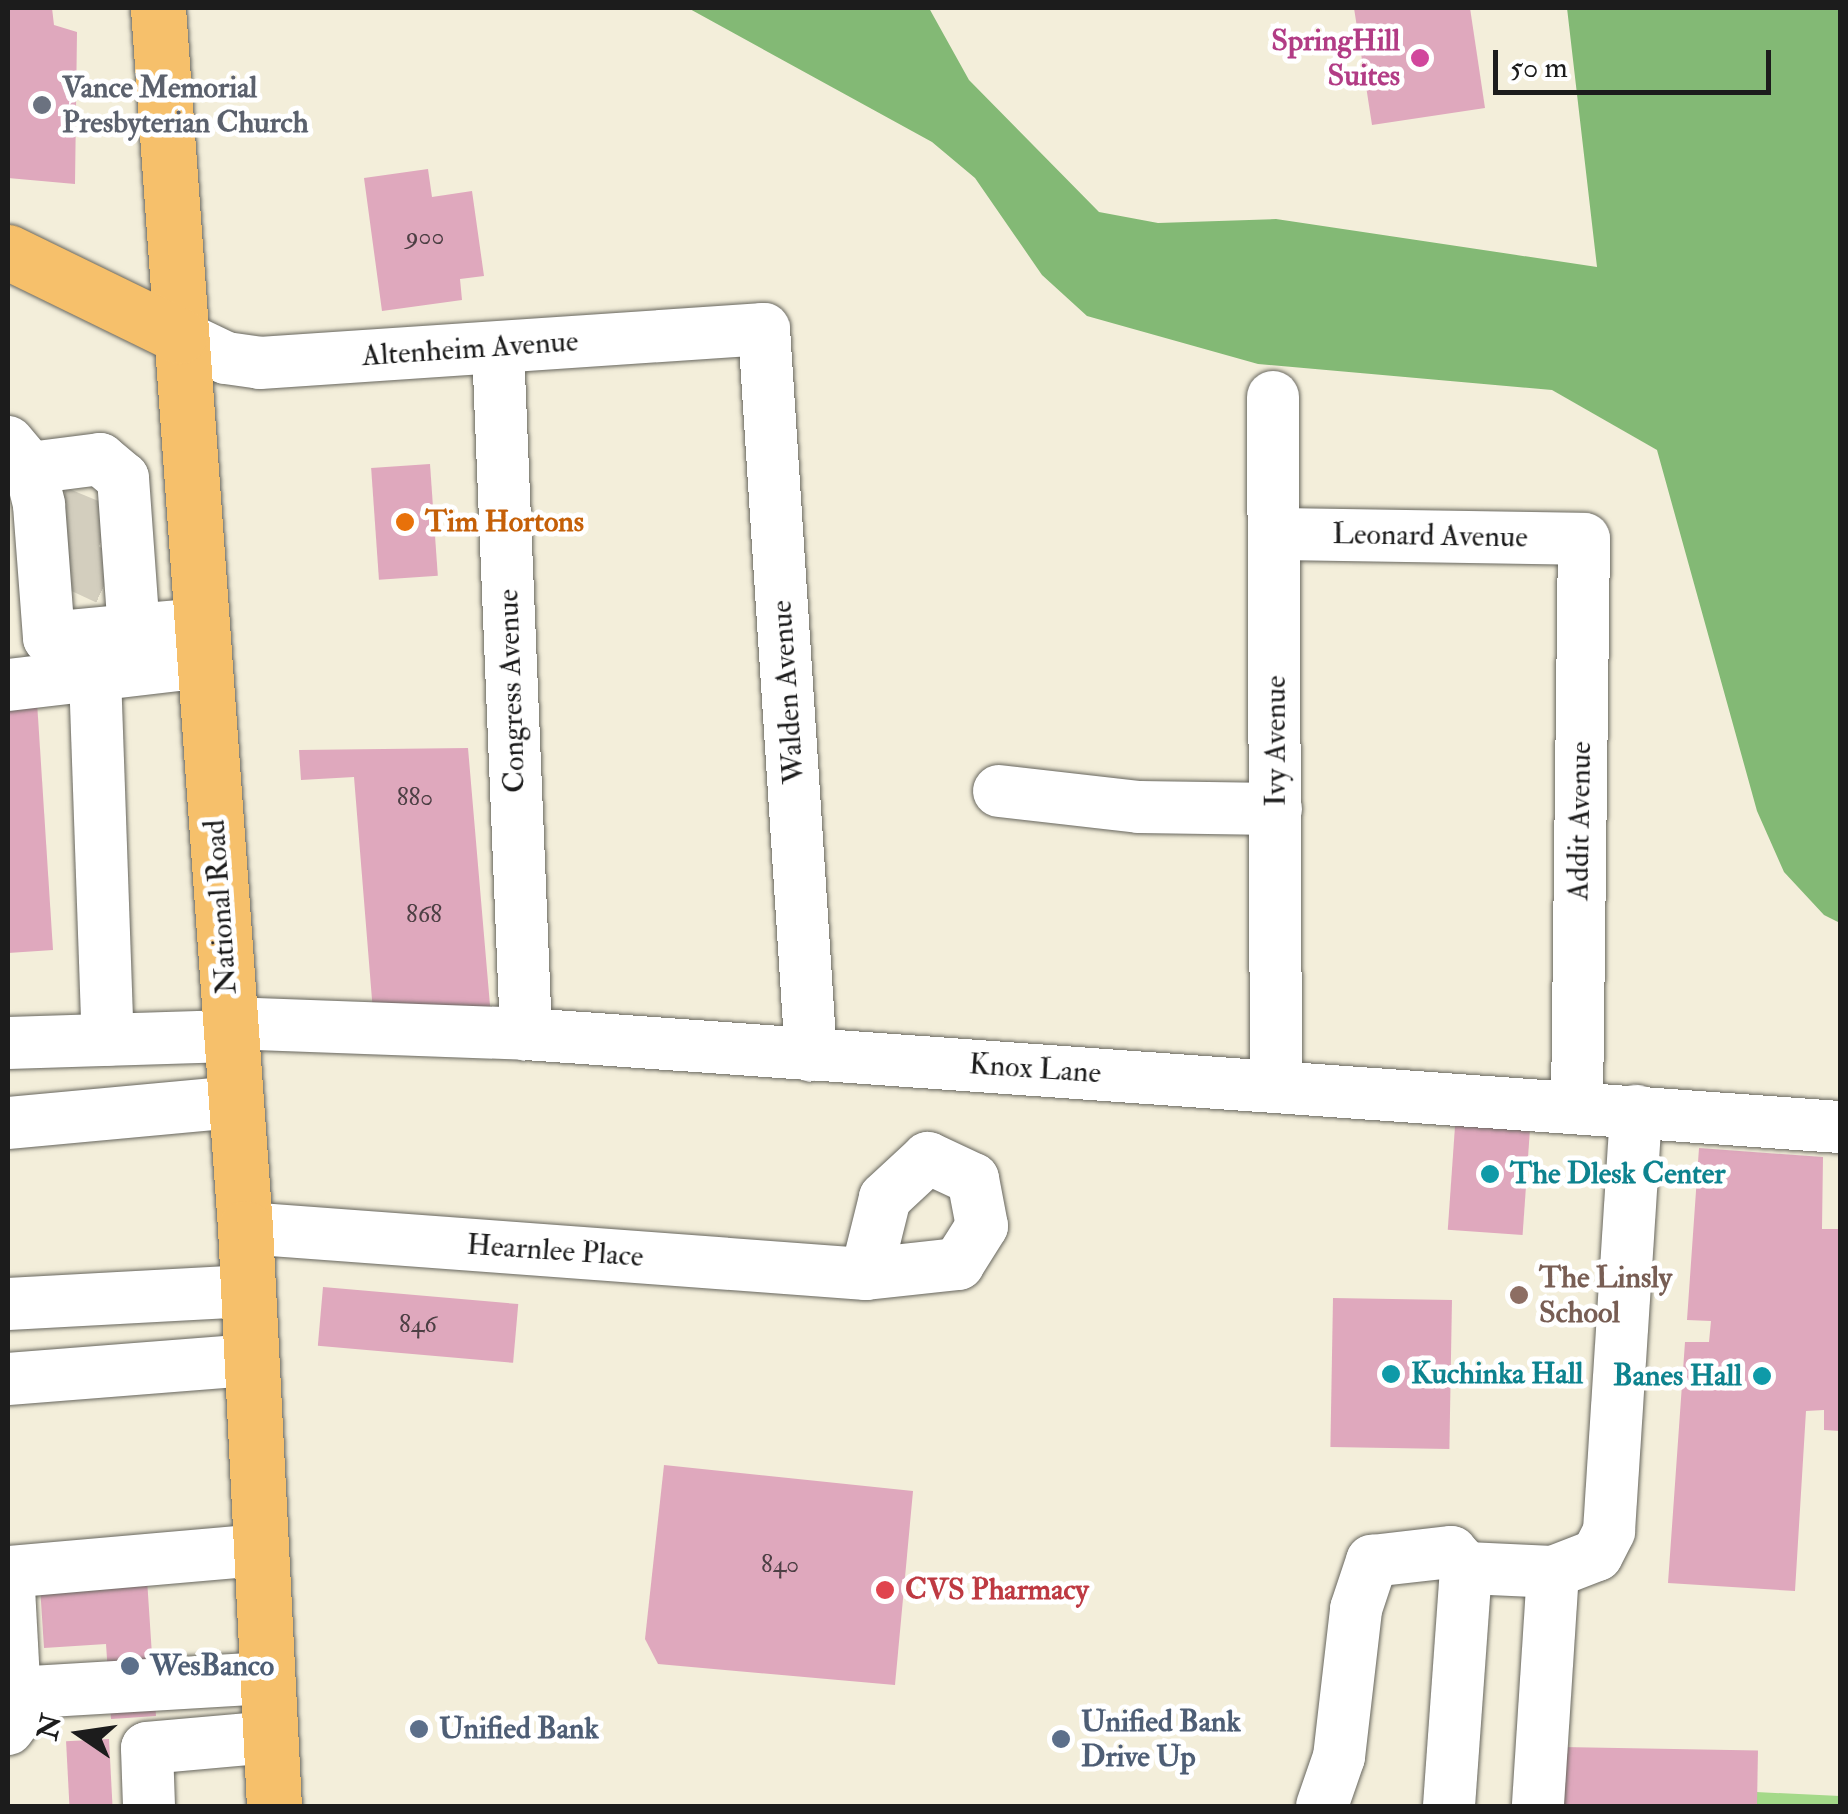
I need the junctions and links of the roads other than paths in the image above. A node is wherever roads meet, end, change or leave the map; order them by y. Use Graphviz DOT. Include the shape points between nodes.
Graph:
graph roads {
  1 [pos="158,8"];
  2 [pos="8,252"];
  3 [pos="764,328"];
  4 [pos="180,336"];
  5 [pos="498,348"];
  6 [pos="1272,397"];
  7 [pos="39,506"];
  8 [pos="1275,534"];
  9 [pos="1584,539"];
  10 [pos="125,576"];
  11 [pos="202,643"];
  12 [pos="95,675"];
  13 [pos="8,685"];
  14 [pos="1000,792"];
  15 [pos="1276,809"];
  16 [pos="229,1029"];
  17 [pos="526,1034"];
  18 [pos="108,1040"];
  19 [pos="8,1043"];
  20 [pos="811,1054"];
  21 [pos="1276,1085"];
  22 [pos="235,1102"];
  23 [pos="1576,1104"];
  24 [pos="1636,1111"];
  25 [pos="8,1122"];
  26 [pos="1840,1127"];
  27 [pos="245,1228"];
  28 [pos="866,1274"];
  29 [pos="248,1291"];
  30 [pos="8,1304"];
  31 [pos="251,1360"];
  32 [pos="8,1379"];
  33 [pos="261,1550"];
  34 [pos="1466,1568"];
  35 [pos="1554,1572"];
  36 [pos="9,1610"];
  37 [pos="268,1678"];
  38 [pos="11,1711"];
  39 [pos="270,1737"];
  40 [pos="149,1806"];
  41 [pos="274,1806"];
  42 [pos="1322,1806"];
  43 [pos="1449,1806"];
  44 [pos="1538,1806"];
  1 -- 4 [label="main road, National Road"];
  2 -- 4 [label="main road"];
  3 -- 5 [label="street, Altenheim Avenue"];
  3 -- 20 [label="street, Walden Avenue"];
  4 -- 5 [label="street, Altenheim Avenue" via="226,358 260,363"];
  4 -- 11 [label="main road, National Road"];
  5 -- 17 [label="street, Congress Avenue"];
  6 -- 8 [label="street, Ivy Avenue"];
  7 -- 10 [label="street" via="100,459 123,478"];
  7 -- 10 [label="street" via="49,638"];
  8 -- 9 [label="street, Leonard Avenue"];
  8 -- 15 [label="street, Ivy Avenue"];
  9 -- 23 [label="street, Addit Avenue"];
  10 -- 11 [label="street"];
  11 -- 12 [label="street"];
  11 -- 16 [label="main road, National Road"];
  12 -- 13 [label="street"];
  12 -- 18 [label="street"];
  14 -- 15 [label="street" via="1139,807"];
  15 -- 21 [label="street, Ivy Avenue"];
  16 -- 17 [label="street, Knox Lane"];
  16 -- 18 [label="street, Knox Lane"];
  16 -- 22 [label="main road, National Road"];
  17 -- 20 [label="street, Knox Lane"];
  18 -- 19 [label="street, Knox Lane"];
  20 -- 21 [label="street, Knox Lane"];
  21 -- 23 [label="street, Knox Lane"];
  22 -- 25 [label="street"];
  22 -- 27 [label="main road, National Road"];
  23 -- 24 [label="street, Knox Lane"];
  24 -- 26 [label="street, Knox Lane"];
  24 -- 35 [label="street" via="1608,1531 1597,1555"];
  27 -- 28 [label="street, Hearnlee Place"];
  27 -- 29 [label="main road, National Road"];
  29 -- 30 [label="street"];
  29 -- 31 [label="main road, National Road"];
  31 -- 32 [label="street"];
  31 -- 33 [label="main road, National Road"];
  33 -- 36 [label="street" via="8,1572"];
  33 -- 37 [label="main road, National Road"];
  34 -- 35 [label="street"];
  34 -- 42 [label="street" via="1451,1552 1372,1561 1356,1609 1339,1756"];
  34 -- 43 [label="street"];
  35 -- 44 [label="street"];
  36 -- 38 [label="street"];
  37 -- 38 [label="street"];
  37 -- 39 [label="main road, National Road"];
  39 -- 40 [label="street" via="147,1748"];
  39 -- 41 [label="main road, National Road"];
}
